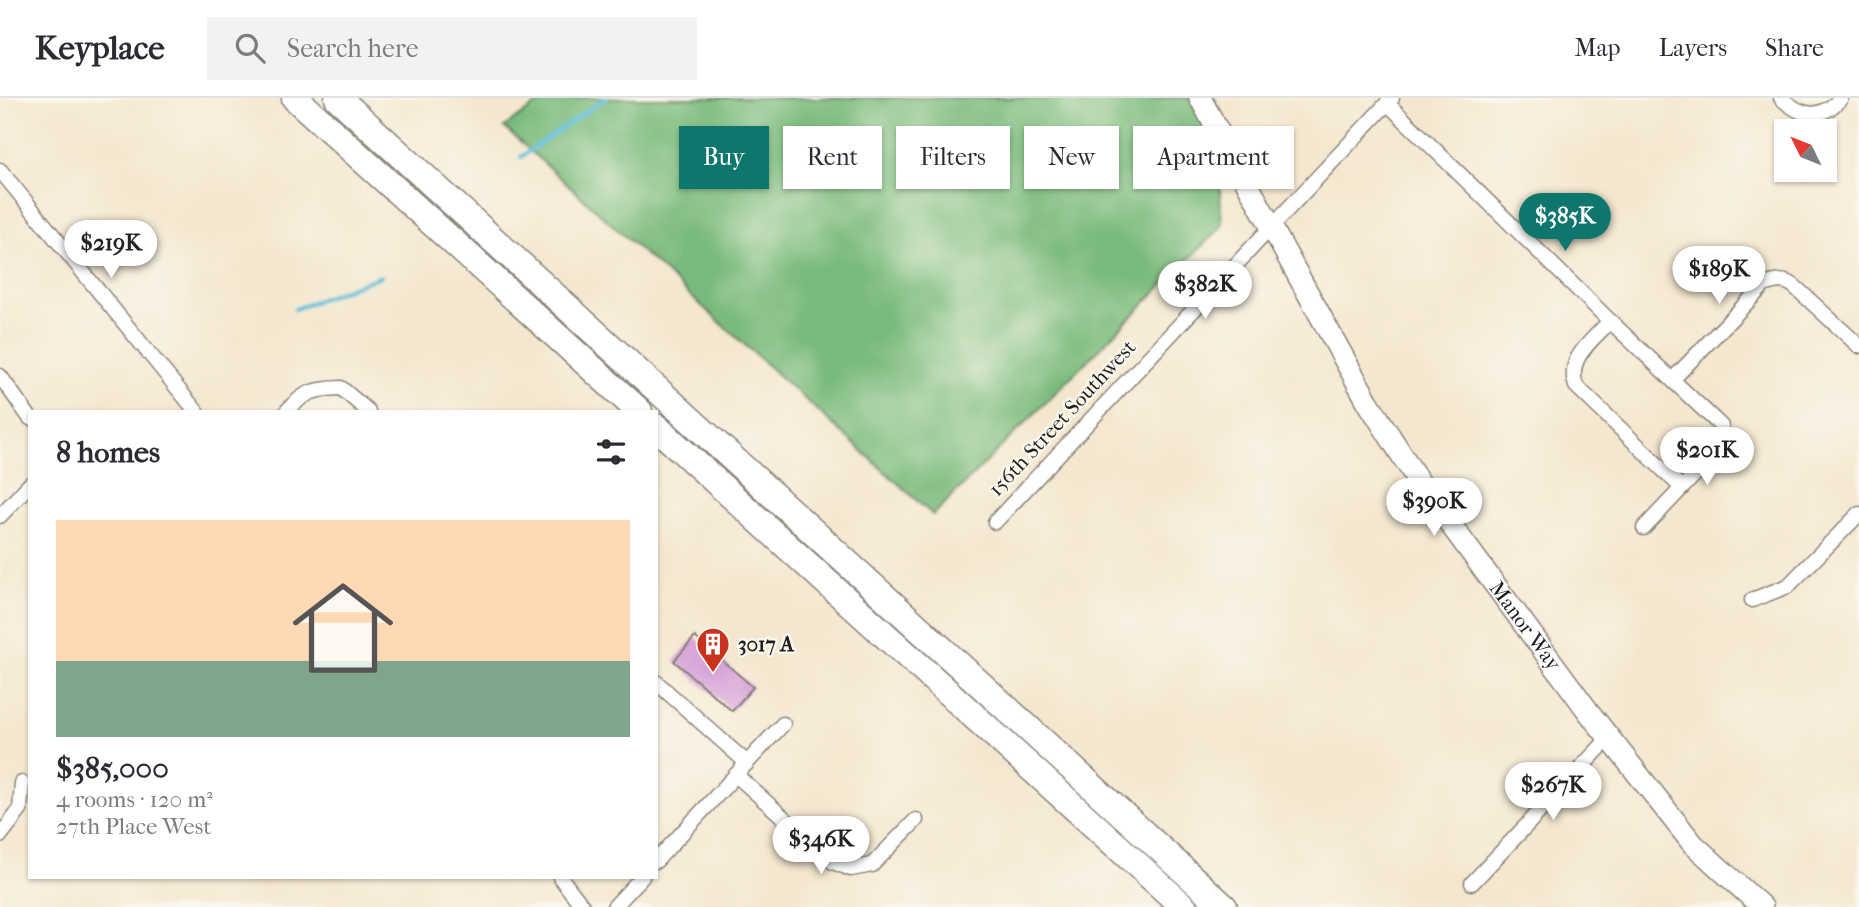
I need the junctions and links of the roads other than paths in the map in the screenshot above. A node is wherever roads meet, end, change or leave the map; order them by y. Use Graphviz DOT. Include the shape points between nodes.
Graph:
graph roads {
  1 [pos="295,98"];
  2 [pos="338,98"];
  3 [pos="1200,98"];
  4 [pos="1781,98"];
  5 [pos="1841,98"];
  6 [pos="1390,100"];
  7 [pos="0,170"];
  8 [pos="1271,226"];
  9 [pos="1610,321"];
  10 [pos="1859,346"];
  11 [pos="0,376"];
  12 [pos="1674,379"];
  13 [pos="195,410"];
  14 [pos="288,410"];
  15 [pos="367,410"];
  16 [pos="638,410"];
  17 [pos="28,415"];
  18 [pos="658,429"];
  19 [pos="28,486"];
  20 [pos="1682,488"];
  21 [pos="1859,514"];
  22 [pos="0,516"];
  23 [pos="995,522"];
  24 [pos="1644,528"];
  25 [pos="1752,600"];
  26 [pos="658,684"];
  27 [pos="783,724"];
  28 [pos="1609,738"];
  29 [pos="747,764"];
  30 [pos="736,775"];
  31 [pos="22,783"];
  32 [pos="916,820"];
  33 [pos="0,836"];
  34 [pos="658,860"];
  35 [pos="562,879"];
  36 [pos="640,879"];
  37 [pos="1472,883"];
  38 [pos="583,907"];
  39 [pos="614,907"];
  40 [pos="1184,907"];
  41 [pos="1224,907"];
  42 [pos="1762,907"];
  1 -- 16 [label="highway"];
  2 -- 41 [label="highway"];
  3 -- 8 [label="street, Manor Way"];
  4 -- 5 [label="street" via="1801,113 1819,113"];
  6 -- 8 [label="street, 156th Street Southwest"];
  6 -- 9 [label="street"];
  7 -- 13 [label="street"];
  8 -- 23 [label="street, 156th Street Southwest"];
  8 -- 28 [label="street, Manor Way" via="1368,402 1417,480"];
  9 -- 12 [label="street"];
  9 -- 20 [label="street" via="1576,359 1571,373 1576,386"];
  10 -- 12 [label="street" via="1787,281 1764,285"];
  11 -- 17 [label="street"];
  12 -- 20 [label="street" via="1721,426 1722,439 1718,450"];
  14 -- 15 [label="street" via="317,389 341,388"];
  18 -- 40 [label="highway"];
  19 -- 22 [label="street"];
  20 -- 24 [label="street"];
  21 -- 25 [label="street" via="1788,586"];
  26 -- 29 [label="street"];
  27 -- 29 [label="street"];
  28 -- 37 [label="street"];
  28 -- 42 [label="street, Manor Way" via="1693,844"];
  29 -- 30 [label="street"];
  30 -- 32 [label="street" via="833,862 851,869 872,865"];
  30 -- 34 [label="street"];
  31 -- 33 [label="street" via="20,810"];
  35 -- 38 [label="street"];
  36 -- 39 [label="street"];
}
